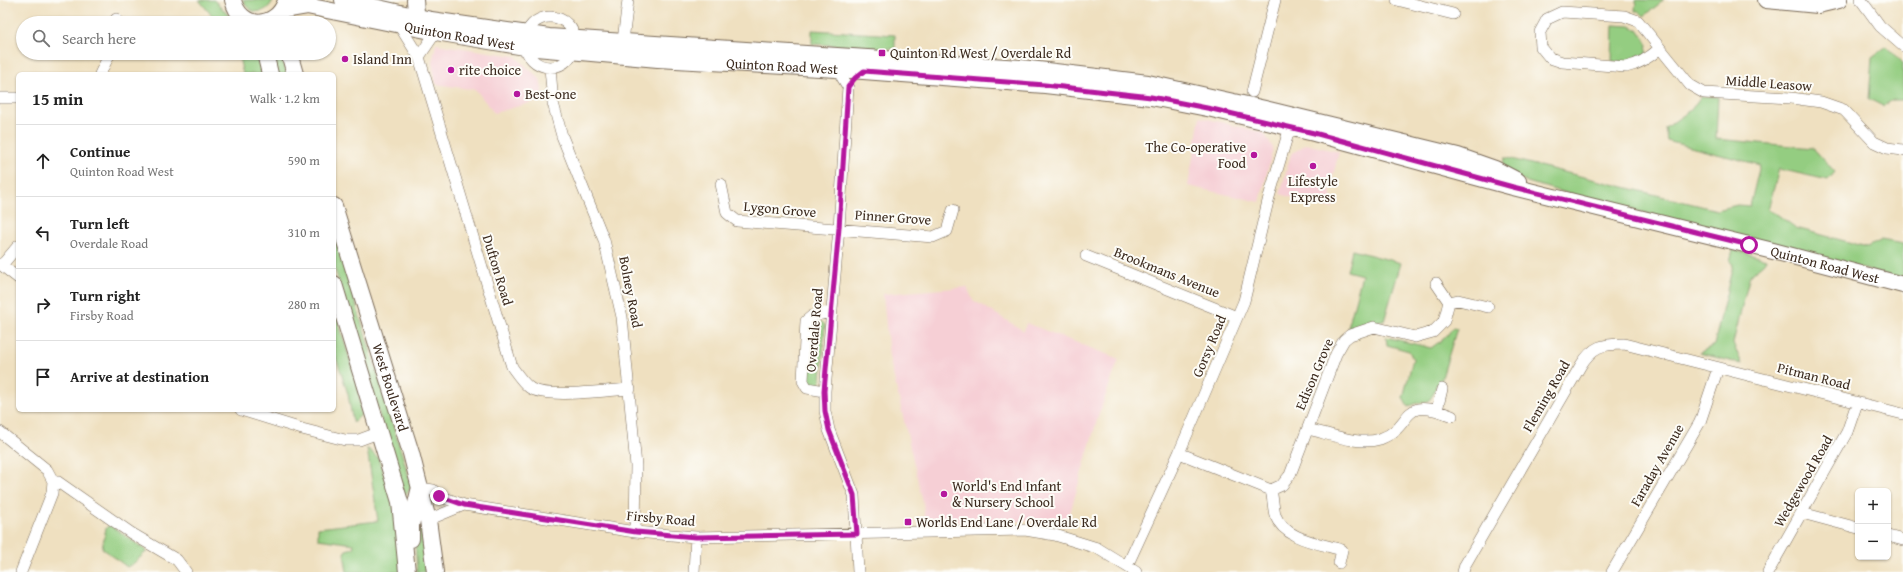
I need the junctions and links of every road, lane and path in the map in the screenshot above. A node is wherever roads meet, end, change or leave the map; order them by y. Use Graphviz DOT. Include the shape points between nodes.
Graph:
graph roads {
  1 [pos="343,0"];
  2 [pos="415,0"];
  3 [pos="628,0"];
  4 [pos="1275,0"];
  5 [pos="1397,0"];
  6 [pos="1766,0"];
  7 [pos="1839,0"];
  8 [pos="1861,0"];
  9 [pos="231,2"];
  10 [pos="282,12"];
  11 [pos="1453,14"];
  12 [pos="242,16"];
  13 [pos="410,23"];
  14 [pos="436,32"];
  15 [pos="525,40"];
  16 [pos="623,42"];
  17 [pos="574,45"];
  18 [pos="1903,46"];
  19 [pos="1659,49"];
  20 [pos="419,57"];
  21 [pos="107,60"];
  22 [pos="267,60"];
  23 [pos="291,60"];
  24 [pos="837,62"];
  25 [pos="864,64"];
  26 [pos="550,68"];
  27 [pos="101,72"];
  28 [pos="270,72"];
  29 [pos="294,72"];
  30 [pos="848,87"];
  31 [pos="1252,92"];
  32 [pos="0,98"];
  33 [pos="16,98"];
  34 [pos="1230,101"];
  35 [pos="1272,111"];
  36 [pos="1247,117"];
  37 [pos="1290,127"];
  38 [pos="1903,150"];
  39 [pos="721,184"];
  40 [pos="1537,192"];
  41 [pos="953,210"];
  42 [pos="336,212"];
  43 [pos="839,228"];
  44 [pos="16,248"];
  45 [pos="1086,256"];
  46 [pos="1,264"];
  47 [pos="16,276"];
  48 [pos="1436,283"];
  49 [pos="1903,285"];
  50 [pos="336,291"];
  51 [pos="1449,302"];
  52 [pos="1488,307"];
  53 [pos="831,312"];
  54 [pos="1237,317"];
  55 [pos="1718,368"];
  56 [pos="630,389"];
  57 [pos="1442,389"];
  58 [pos="824,391"];
  59 [pos="1857,402"];
  60 [pos="1437,410"];
  61 [pos="247,412"];
  62 [pos="1903,414"];
  63 [pos="1452,416"];
  64 [pos="1308,429"];
  65 [pos="0,432"];
  66 [pos="378,433"];
  67 [pos="1180,453"];
  68 [pos="53,481"];
  69 [pos="420,488"];
  70 [pos="1271,490"];
  71 [pos="439,496"];
  72 [pos="400,502"];
  73 [pos="464,505"];
  74 [pos="1802,513"];
  75 [pos="428,515"];
  76 [pos="1855,527"];
  77 [pos="636,532"];
  78 [pos="857,534"];
  79 [pos="696,537"];
  80 [pos="1891,537"];
  81 [pos="1903,540"];
  82 [pos="1339,563"];
  83 [pos="1132,569"];
  84 [pos="21,572"];
  85 [pos="186,572"];
  86 [pos="407,572"];
  87 [pos="411,572"];
  88 [pos="435,572"];
  89 [pos="694,572"];
  90 [pos="858,572"];
  91 [pos="1463,572"];
  92 [pos="1612,572"];
  93 [pos="1768,572"];
  1 -- 13 [label="street, Quinton Road West"];
  2 -- 13 [label="street"];
  3 -- 16 [label="street"];
  4 -- 31 [label="street"];
  5 -- 11 [label="street"];
  6 -- 7 [label="street" via="1818,5"];
  8 -- 18 [label="street" via="1880,26"];
  9 -- 12 [label="street"];
  10 -- 13 [label="street, Quinton Road West" via="307,6"];
  13 -- 14 [label="street, Quinton Road West"];
  13 -- 15 [label="street, Quinton Road West"];
  13 -- 20 [label="street, Dufton Road"];
  14 -- 15 [label="street, Quinton Road West"];
  14 -- 20 [label="street"];
  15 -- 17 [label="street, Quinton Road West"];
  15 -- 17 [label="street" via="530,26 536,21 555,18 564,22 571,30"];
  15 -- 26 [label="street" via="529,58 538,65"];
  16 -- 17 [label="street, Quinton Road West"];
  16 -- 24 [label="street, Quinton Road West"];
  17 -- 24 [label="street, Quinton Road West" via="658,59"];
  17 -- 26 [label="street" via="564,63"];
  19 -- 19 [label="street, Middle Leasow" via="1648,59 1626,67 1562,62 1550,58 1541,47 1540,32 1547,19 1562,12 1624,16 1638,21"];
  19 -- 38 [label="street, Middle Leasow" via="1690,86 1704,93 1821,102 1844,110 1874,142 1887,148"];
  20 -- 56 [label="street, Dufton Road" via="512,367 531,389 548,394"];
  21 -- 27 [label="street"];
  22 -- 28 [label="street"];
  23 -- 29 [label="street"];
  24 -- 25 [label="street, Quinton Road West"];
  24 -- 30 [label="street"];
  25 -- 30 [label="street"];
  25 -- 34 [label="street, Quinton Road West" via="1059,72 1148,83"];
  25 -- 36 [label="street, Quinton Road West" via="1151,97"];
  26 -- 56 [label="street, Bolney Road" via="553,103 562,136 604,240 613,272 622,317"];
  30 -- 43 [label="street, Overdale Road"];
  31 -- 34 [label="street"];
  31 -- 35 [label="street"];
  32 -- 33 [label="street"];
  34 -- 35 [label="street, Quinton Road West"];
  34 -- 36 [label="street" via="1228,108 1244,112"];
  35 -- 37 [label="street" via="1292,121"];
  35 -- 40 [label="street, Quinton Road West" via="1458,156 1495,169"];
  36 -- 37 [label="street, Quinton Road West"];
  37 -- 40 [label="street, Quinton Road West"];
  37 -- 54 [label="street, Gorsy Road" via="1269,198 1244,301"];
  39 -- 43 [label="street, Lygon Grove" via="727,213 737,221"];
  40 -- 49 [label="street, Quinton Road West"];
  41 -- 43 [label="street, Pinner Grove" via="947,231 933,237"];
  42 -- 69 [label="street, West Boulevard"];
  43 -- 53 [label="street, Overdale Road"];
  44 -- 46 [label="street"];
  45 -- 54 [label="street, Brookmans Avenue"];
  46 -- 47 [label="street"];
  48 -- 51 [label="street"];
  50 -- 66 [label="street, West Boulevard"];
  51 -- 52 [label="street" via="1458,300"];
  51 -- 64 [label="street, Edison Grove" via="1444,321 1433,332 1415,337 1374,327 1350,335 1344,340 1336,354"];
  53 -- 58 [label="street, Overdale Road"];
  53 -- 58 [label="street" via="812,316 806,321 803,381 807,388"];
  54 -- 67 [label="street, Gorsy Road"];
  55 -- 59 [label="street, Pitman Road"];
  55 -- 91 [label="street, Fleming Road" via="1624,344 1608,344 1589,352"];
  55 -- 92 [label="street, Faraday Avenue" via="1700,422"];
  56 -- 77 [label="street, Bolney Road" via="636,466"];
  57 -- 60 [label="street"];
  58 -- 78 [label="street, Overdale Road" via="829,430 854,495"];
  59 -- 62 [label="street, Pitman Road"];
  59 -- 74 [label="street, Wedgewood Road" via="1847,432"];
  60 -- 63 [label="street, Edison Grove"];
  60 -- 64 [label="street, Edison Grove" via="1418,408 1407,415 1392,433 1363,442"];
  61 -- 66 [label="street" via="345,440 359,440"];
  64 -- 70 [label="street, Edison Grove" via="1290,475 1282,485"];
  65 -- 68 [label="street" via="47,470"];
  66 -- 72 [label="street, West Boulevard"];
  67 -- 70 [label="street"];
  67 -- 83 [label="street, Gorsy Road"];
  68 -- 84 [label="street" via="52,493"];
  68 -- 85 [label="street" via="177,560"];
  69 -- 71 [label="street, Firsby Road" via="433,490"];
  69 -- 75 [label="street, West Boulevard"];
  70 -- 82 [label="street" via="1275,513 1280,524 1290,534 1342,550"];
  71 -- 73 [label="street, Firsby Road"];
  71 -- 75 [label="street"];
  72 -- 75 [label="street"];
  72 -- 86 [label="street, West Boulevard"];
  73 -- 75 [label="street, Firsby Road"];
  73 -- 77 [label="street, Firsby Road"];
  74 -- 76 [label="street"];
  74 -- 93 [label="street, Wedgewood Road"];
  75 -- 87 [label="street" via="411,525"];
  75 -- 88 [label="street, West Boulevard"];
  77 -- 79 [label="street, Firsby Road"];
  78 -- 79 [label="street, Firsby Road"];
  78 -- 83 [label="street, Firsby Road" via="1024,530 1091,546"];
  78 -- 90 [label="street, Overdale Road"];
  79 -- 89 [label="street"];
  80 -- 81 [label="street"];
}
